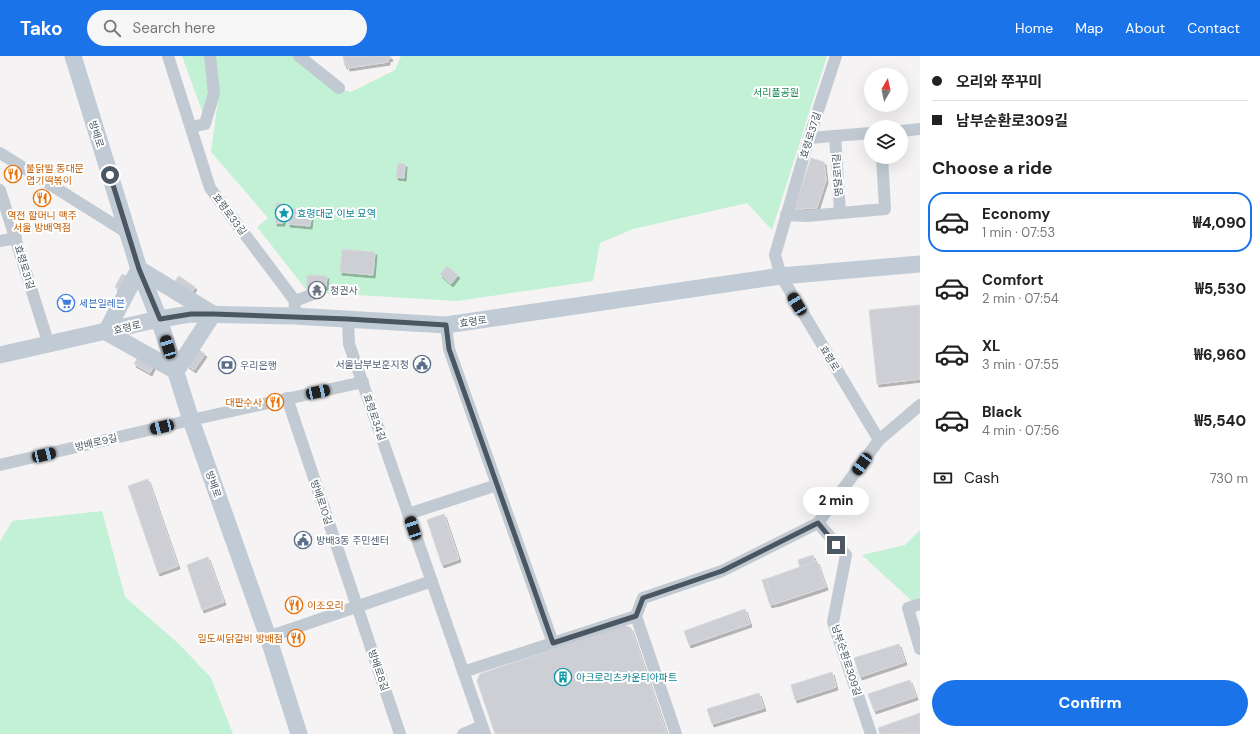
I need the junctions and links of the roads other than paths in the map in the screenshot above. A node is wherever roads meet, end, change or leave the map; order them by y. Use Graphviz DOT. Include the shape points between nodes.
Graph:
graph roads {
  1 [pos="73,56"];
  2 [pos="168,56"];
  3 [pos="210,56"];
  4 [pos="298,56"];
  5 [pos="836,56"];
  6 [pos="339,88"];
  7 [pos="191,127"];
  8 [pos="920,129"];
  9 [pos="908,130"];
  10 [pos="864,134"];
  11 [pos="835,136"];
  12 [pos="809,138"];
  13 [pos="0,153"];
  14 [pos="882,164"];
  15 [pos="0,190"];
  16 [pos="840,213"];
  17 [pos="786,215"];
  18 [pos="129,234"];
  19 [pos="16,238"];
  20 [pos="0,241"];
  21 [pos="920,264"];
  22 [pos="139,269"];
  23 [pos="781,276"];
  24 [pos="317,290"];
  25 [pos="294,308"];
  26 [pos="213,314"];
  27 [pos="160,319"];
  28 [pos="348,319"];
  29 [pos="446,325"];
  30 [pos="106,332"];
  31 [pos="49,345"];
  32 [pos="0,355"];
  33 [pos="176,371"];
  34 [pos="364,382"];
  35 [pos="287,398"];
  36 [pos="920,405"];
  37 [pos="191,420"];
  38 [pos="879,440"];
  39 [pos="0,465"];
  40 [pos="498,485"];
  41 [pos="408,514"];
  42 [pos="818,523"];
  43 [pos="432,581"];
  44 [pos="920,604"];
  45 [pos="357,606"];
  46 [pos="636,616"];
  47 [pos="268,637"];
  48 [pos="553,643"];
  49 [pos="920,649"];
  50 [pos="463,672"];
  51 [pos="483,730"];
  52 [pos="299,734"];
  53 [pos="400,734"];
  54 [pos="463,734"];
  55 [pos="676,734"];
  56 [pos="871,734"];
  1 -- 18 [label="main road, 방배로"];
  2 -- 7 [label="street, 효령로33길"];
  3 -- 7 [label="street" via="214,93 205,124"];
  4 -- 6 [label="street"];
  5 -- 12 [label="street, 효령로37길"];
  7 -- 25 [label="street, 효령로33길" via="210,188"];
  8 -- 9 [label="street"];
  10 -- 11 [label="street"];
  11 -- 12 [label="street"];
  11 -- 16 [label="street, 명달로11길"];
  12 -- 17 [label="street, 효령로37길"];
  13 -- 18 [label="street"];
  14 -- 16 [label="street" via="885,209"];
  15 -- 19 [label="street, 효령로31길"];
  16 -- 17 [label="street"];
  17 -- 23 [label="street, 효령로37길" via="774,255"];
  18 -- 22 [label="main road, 방배로"];
  19 -- 20 [label="street"];
  19 -- 31 [label="street, 효령로31길"];
  21 -- 23 [label="main road, 효령로"];
  22 -- 26 [label="main road"];
  22 -- 27 [label="main road, 방배로"];
  22 -- 30 [label="main road"];
  23 -- 29 [label="main road, 효령로"];
  23 -- 38 [label="street, 효령로"];
  24 -- 25 [label="street"];
  25 -- 26 [label="main road, 효령로"];
  25 -- 28 [label="main road, 효령로"];
  26 -- 27 [label="main road, 효령로" via="191,314"];
  26 -- 33 [label="main road"];
  27 -- 30 [label="main road, 효령로"];
  27 -- 33 [label="main road, 방배로"];
  28 -- 29 [label="main road, 효령로"];
  28 -- 34 [label="street, 효령로34길" via="349,344"];
  29 -- 40 [label="street" via="449,349"];
  30 -- 31 [label="main road, 효령로"];
  30 -- 33 [label="main road"];
  31 -- 32 [label="main road, 효령로"];
  33 -- 37 [label="main road, 방배로"];
  34 -- 35 [label="street"];
  34 -- 41 [label="street, 효령로34길"];
  35 -- 37 [label="street"];
  35 -- 45 [label="street, 방배로10길"];
  36 -- 38 [label="street"];
  37 -- 39 [label="street, 방배로9길"];
  37 -- 47 [label="main road, 방배로"];
  38 -- 42 [label="street"];
  40 -- 41 [label="street"];
  40 -- 48 [label="street"];
  41 -- 43 [label="street, 효령로34길"];
  42 -- 46 [label="street" via="722,571 643,598"];
  42 -- 56 [label="street, 남부순환로309길" via="846,556 833,622"];
  43 -- 45 [label="street"];
  43 -- 50 [label="street, 효령로34길"];
  44 -- 49 [label="street" via="908,608"];
  45 -- 47 [label="street"];
  45 -- 53 [label="street, 방배로8길"];
  46 -- 48 [label="street"];
  46 -- 55 [label="street"];
  47 -- 52 [label="main road, 방배로"];
  48 -- 50 [label="street"];
  50 -- 51 [label="street, 효령로34길"];
  51 -- 54 [label="street"];
}
